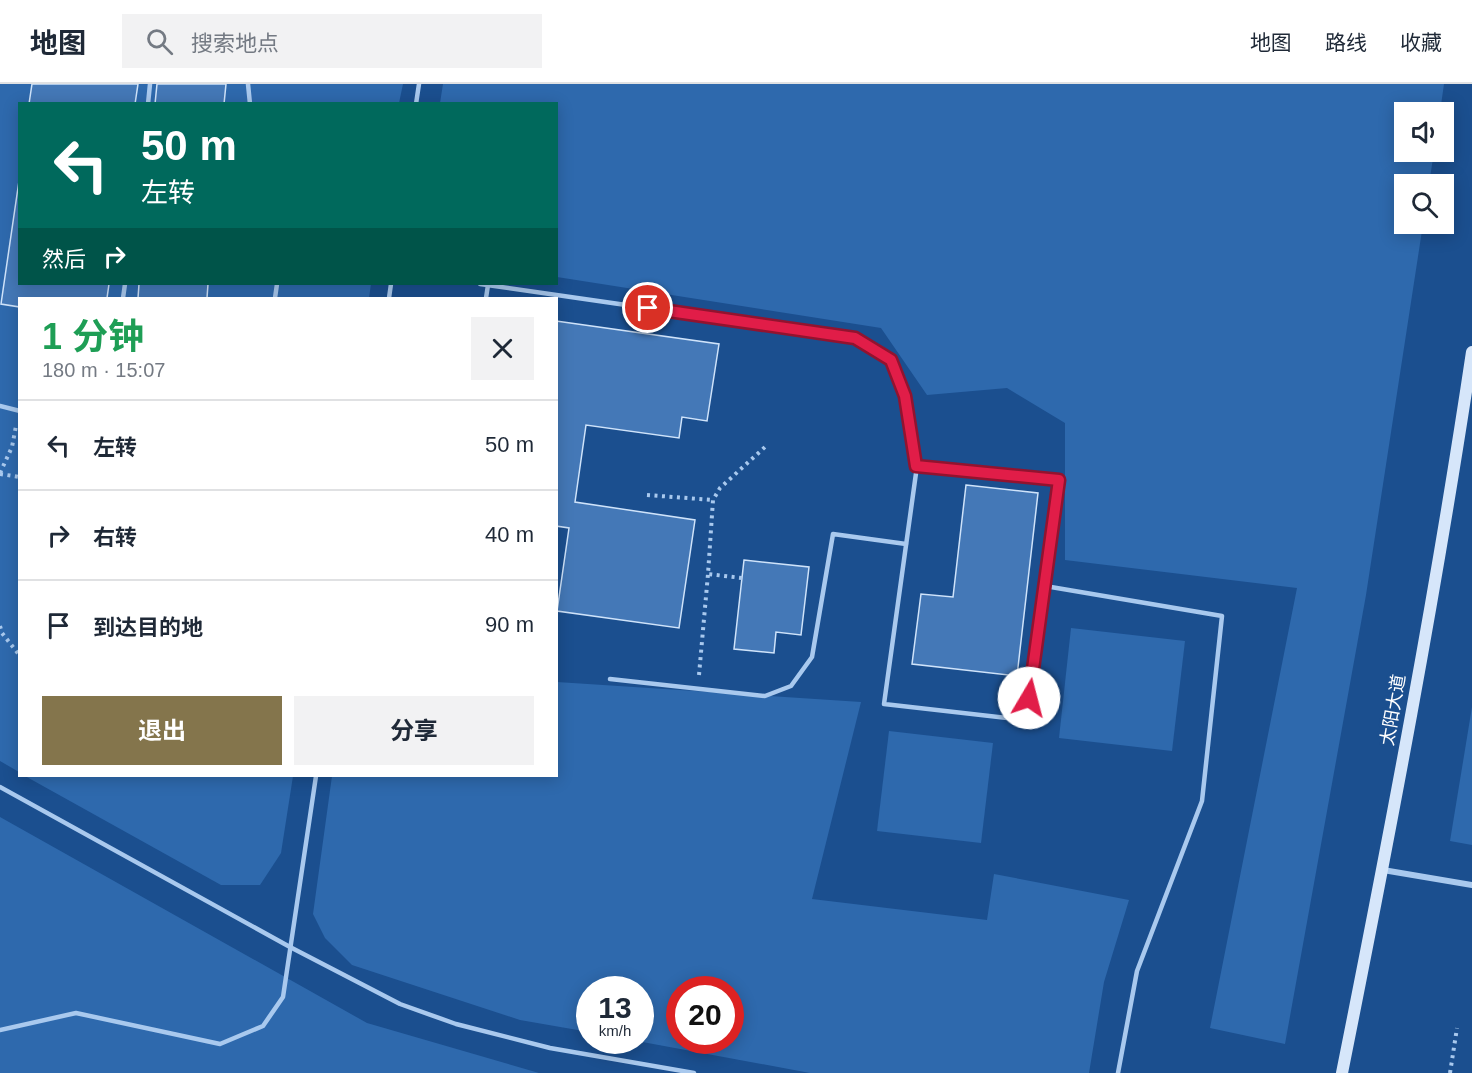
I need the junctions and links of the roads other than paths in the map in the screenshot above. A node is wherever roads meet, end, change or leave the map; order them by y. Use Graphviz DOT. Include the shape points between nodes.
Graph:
graph roads {
  1 [pos="150,84"];
  2 [pos="248,84"];
  3 [pos="419,84"];
  4 [pos="148,102"];
  5 [pos="250,102"];
  6 [pos="416,102"];
  7 [pos="488,285"];
  8 [pos="1472,352"];
  9 [pos="0,406"];
  10 [pos="18,411"];
  11 [pos="916,466"];
  12 [pos="906,544"];
  13 [pos="1045,586"];
  14 [pos="610,679"];
  15 [pos="316,777"];
  16 [pos="0,787"];
  17 [pos="1383,870"];
  18 [pos="1472,885"];
  19 [pos="290,947"];
  20 [pos="0,1030"];
  21 [pos="694,1073"];
  22 [pos="1118,1073"];
  23 [pos="1342,1073"];
  1 -- 4 [label="lane"];
  2 -- 5 [label="lane"];
  3 -- 6 [label="lane"];
  7 -- 11 [label="lane" via="855,338 891,360 905,396"];
  8 -- 17 [label="main road, 太阳大道"];
  9 -- 10 [label="lane"];
  11 -- 12 [label="lane"];
  11 -- 13 [label="lane" via="1059,480"];
  12 -- 13 [label="lane" via="884,704 1025,720"];
  12 -- 14 [label="lane" via="832,534 812,657 791,686 765,696"];
  13 -- 22 [label="lane" via="1222,616 1202,801 1137,971"];
  15 -- 19 [label="lane"];
  16 -- 19 [label="lane"];
  17 -- 18 [label="street"];
  17 -- 23 [label="main road, 太阳大道"];
  19 -- 20 [label="lane" via="283,997 263,1026 220,1044 76,1013"];
  19 -- 21 [label="lane" via="400,1004 456,1024 550,1048"];
}
